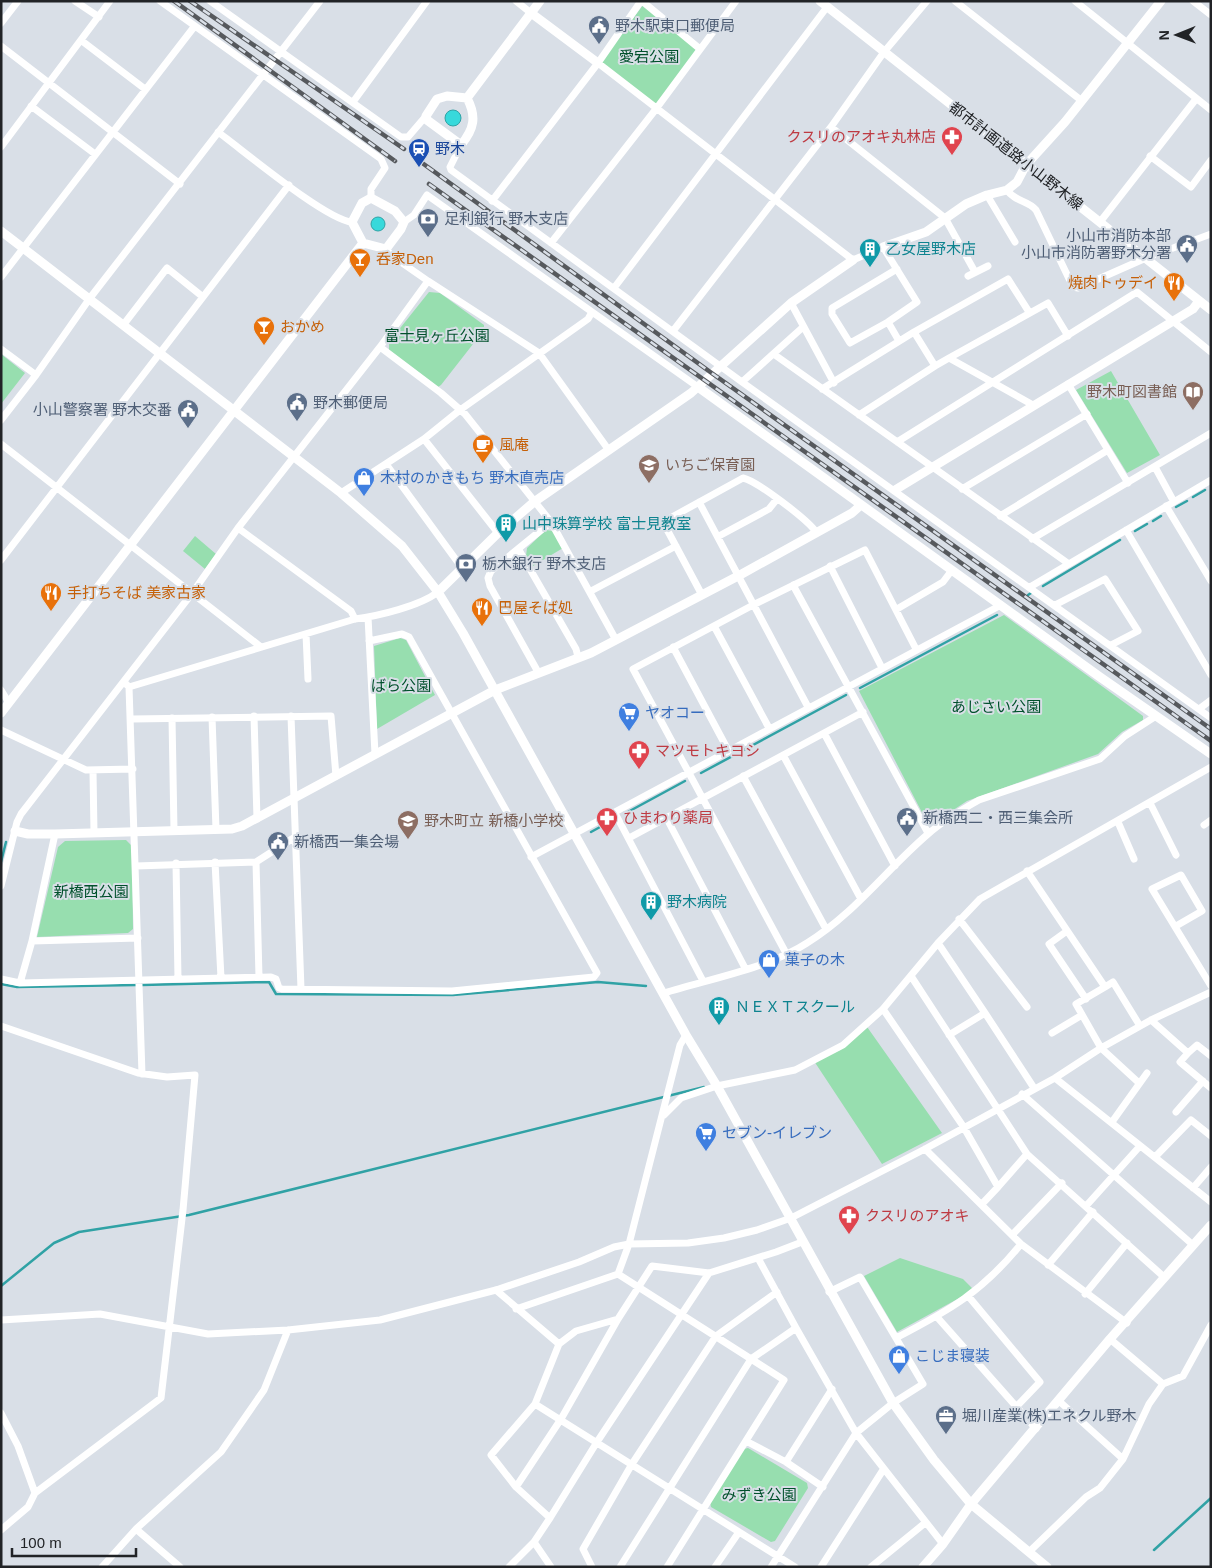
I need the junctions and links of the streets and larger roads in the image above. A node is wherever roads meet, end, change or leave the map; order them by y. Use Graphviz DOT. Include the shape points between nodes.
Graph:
graph roads {
  1 [pos="18,1"];
  2 [pos="75,1"];
  3 [pos="110,1"];
  4 [pos="160,1"];
  5 [pos="320,1"];
  6 [pos="428,1"];
  7 [pos="516,1"];
  8 [pos="540,1"];
  9 [pos="641,1"];
  10 [pos="736,1"];
  11 [pos="927,1"];
  12 [pos="955,1"];
  13 [pos="1075,1"];
  14 [pos="1161,1"];
  15 [pos="1194,1"];
  16 [pos="212,2"];
  17 [pos="823,3"];
  18 [pos="532,13"];
  19 [pos="1211,15"];
  20 [pos="99,17"];
  21 [pos="1,24"];
  22 [pos="194,27"];
  23 [pos="82,42"];
  24 [pos="1128,43"];
  25 [pos="1,46"];
  26 [pos="700,49"];
  27 [pos="282,52"];
  28 [pos="884,52"];
  29 [pos="598,63"];
  30 [pos="263,76"];
  31 [pos="50,84"];
  32 [pos="146,89"];
  33 [pos="467,98"];
  34 [pos="1196,99"];
  35 [pos="1082,101"];
  36 [pos="353,102"];
  37 [pos="31,106"];
  38 [pos="656,109"];
  39 [pos="1211,110"];
  40 [pos="426,116"];
  41 [pos="831,127"];
  42 [pos="112,132"];
  43 [pos="218,132"];
  44 [pos="461,145"];
  45 [pos="1,147"];
  46 [pos="96,154"];
  47 [pos="716,155"];
  48 [pos="1150,156"];
  49 [pos="1211,160"];
  50 [pos="1026,165"];
  51 [pos="180,184"];
  52 [pos="289,186"];
  53 [pos="1007,190"];
  54 [pos="987,195"];
  55 [pos="371,198"];
  56 [pos="775,199"];
  57 [pos="492,201"];
  58 [pos="945,218"];
  59 [pos="352,222"];
  60 [pos="404,222"];
  61 [pos="1100,222"];
  62 [pos="1,231"];
  63 [pos="1211,234"];
  64 [pos="1015,242"];
  65 [pos="363,243"];
  66 [pos="551,243"];
  67 [pos="883,247"];
  68 [pos="24,248"];
  69 [pos="386,249"];
  70 [pos="1146,258"];
  71 [pos="853,260"];
  72 [pos="988,266"];
  73 [pos="898,269"];
  74 [pos="1,277"];
  75 [pos="428,281"];
  76 [pos="614,288"];
  77 [pos="203,297"];
  78 [pos="90,298"];
  79 [pos="1199,300"];
  80 [pos="791,303"];
  81 [pos="1211,310"];
  82 [pos="592,312"];
  83 [pos="1029,312"];
  84 [pos="1173,321"];
  85 [pos="888,322"];
  86 [pos="124,324"];
  87 [pos="804,327"];
  88 [pos="673,331"];
  89 [pos="914,332"];
  90 [pos="1068,336"];
  91 [pos="899,341"];
  92 [pos="380,347"];
  93 [pos="1,349"];
  94 [pos="160,352"];
  95 [pos="1211,352"];
  96 [pos="539,353"];
  97 [pos="774,355"];
  98 [pos="949,358"];
  99 [pos="720,366"];
  100 [pos="935,366"];
  101 [pos="36,375"];
  102 [pos="742,382"];
  103 [pos="991,382"];
  104 [pos="834,384"];
  105 [pos="1068,384"];
  106 [pos="698,387"];
  107 [pos="822,389"];
  108 [pos="1033,405"];
  109 [pos="234,409"];
  110 [pos="460,410"];
  111 [pos="1087,414"];
  112 [pos="859,415"];
  113 [pos="1,420"];
  114 [pos="1211,434"];
  115 [pos="424,439"];
  116 [pos="897,442"];
  117 [pos="1,444"];
  118 [pos="608,449"];
  119 [pos="1108,450"];
  120 [pos="295,457"];
  121 [pos="386,464"];
  122 [pos="932,467"];
  123 [pos="1155,468"];
  124 [pos="1210,481"];
  125 [pos="1128,483"];
  126 [pos="58,488"];
  127 [pos="962,488"];
  128 [pos="895,490"];
  129 [pos="341,493"];
  130 [pos="777,499"];
  131 [pos="534,502"];
  132 [pos="699,502"];
  133 [pos="1174,502"];
  134 [pos="861,505"];
  135 [pos="1166,506"];
  136 [pos="1000,516"];
  137 [pos="551,522"];
  138 [pos="238,528"];
  139 [pos="1126,530"];
  140 [pos="816,532"];
  141 [pos="498,533"];
  142 [pos="718,536"];
  143 [pos="1032,539"];
  144 [pos="131,544"];
  145 [pos="676,546"];
  146 [pos="519,550"];
  147 [pos="1,560"];
  148 [pos="1069,564"];
  149 [pos="830,566"];
  150 [pos="462,568"];
  151 [pos="952,570"];
  152 [pos="740,575"];
  153 [pos="1211,581"];
  154 [pos="793,584"];
  155 [pos="1030,587"];
  156 [pos="591,591"];
  157 [pos="193,592"];
  158 [pos="438,592"];
  159 [pos="702,595"];
  160 [pos="755,604"];
  161 [pos="1001,605"];
  162 [pos="1055,605"];
  163 [pos="897,609"];
  164 [pos="368,617"];
  165 [pos="355,619"];
  166 [pos="714,626"];
  167 [pos="306,634"];
  168 [pos="616,640"];
  169 [pos="369,641"];
  170 [pos="1111,645"];
  171 [pos="261,647"];
  172 [pos="673,647"];
  173 [pos="916,649"];
  174 [pos="578,657"];
  175 [pos="882,668"];
  176 [pos="538,672"];
  177 [pos="1211,675"];
  178 [pos="308,679"];
  179 [pos="126,684"];
  180 [pos="848,686"];
  181 [pos="1,690"];
  182 [pos="495,690"];
  183 [pos="1211,700"];
  184 [pos="9,703"];
  185 [pos="808,707"];
  186 [pos="1199,709"];
  187 [pos="863,712"];
  188 [pos="1,713"];
  189 [pos="451,713"];
  190 [pos="254,716"];
  191 [pos="291,716"];
  192 [pos="1156,716"];
  193 [pos="212,717"];
  194 [pos="172,718"];
  195 [pos="1211,718"];
  196 [pos="132,719"];
  197 [pos="769,728"];
  198 [pos="1,730"];
  199 [pos="824,733"];
  200 [pos="728,750"];
  201 [pos="375,754"];
  202 [pos="783,754"];
  203 [pos="1211,754"];
  204 [pos="64,759"];
  205 [pos="1211,767"];
  206 [pos="133,769"];
  207 [pos="93,771"];
  208 [pos="689,773"];
  209 [pos="336,776"];
  210 [pos="743,776"];
  211 [pos="294,798"];
  212 [pos="703,798"];
  213 [pos="1150,803"];
  214 [pos="615,813"];
  215 [pos="666,817"];
  216 [pos="257,820"];
  217 [pos="1211,820"];
  218 [pos="1118,822"];
  219 [pos="1204,825"];
  220 [pos="216,829"];
  221 [pos="174,830"];
  222 [pos="15,831"];
  223 [pos="134,832"];
  224 [pos="94,833"];
  225 [pos="928,833"];
  226 [pos="55,834"];
  227 [pos="575,834"];
  228 [pos="295,837"];
  229 [pos="629,838"];
  230 [pos="1176,855"];
  231 [pos="531,856"];
  232 [pos="1134,859"];
  233 [pos="215,862"];
  234 [pos="256,862"];
  235 [pos="176,863"];
  236 [pos="136,866"];
  237 [pos="895,866"];
  238 [pos="1027,872"];
  239 [pos="1,886"];
  240 [pos="861,899"];
  241 [pos="959,919"];
  242 [pos="1176,926"];
  243 [pos="826,929"];
  244 [pos="1067,931"];
  245 [pos="138,938"];
  246 [pos="32,941"];
  247 [pos="938,943"];
  248 [pos="786,955"];
  249 [pos="745,968"];
  250 [pos="911,976"];
  251 [pos="259,977"];
  252 [pos="221,978"];
  253 [pos="1,979"];
  254 [pos="178,979"];
  255 [pos="139,980"];
  256 [pos="703,981"];
  257 [pos="20,983"];
  258 [pos="1211,986"];
  259 [pos="1105,987"];
  260 [pos="301,989"];
  261 [pos="1211,992"];
  262 [pos="664,993"];
  263 [pos="1086,998"];
  264 [pos="1027,1007"];
  265 [pos="883,1009"];
  266 [pos="985,1013"];
  267 [pos="1082,1015"];
  268 [pos="1151,1020"];
  269 [pos="1,1026"];
  270 [pos="1140,1026"];
  271 [pos="1052,1033"];
  272 [pos="686,1035"];
  273 [pos="949,1035"];
  274 [pos="1101,1048"];
  275 [pos="1188,1053"];
  276 [pos="1211,1056"];
  277 [pos="1147,1073"];
  278 [pos="142,1074"];
  279 [pos="1055,1078"];
  280 [pos="1203,1081"];
  281 [pos="1140,1083"];
  282 [pos="717,1086"];
  283 [pos="1034,1088"];
  284 [pos="1211,1088"];
  285 [pos="1022,1094"];
  286 [pos="998,1108"];
  287 [pos="1176,1112"];
  288 [pos="664,1115"];
  289 [pos="1112,1122"];
  290 [pos="963,1126"];
  291 [pos="1211,1136"];
  292 [pos="1140,1146"];
  293 [pos="925,1149"];
  294 [pos="1027,1154"];
  295 [pos="1155,1157"];
  296 [pos="1211,1167"];
  297 [pos="1112,1175"];
  298 [pos="1062,1183"];
  299 [pos="998,1187"];
  300 [pos="1193,1188"];
  301 [pos="1211,1202"];
  302 [pos="982,1204"];
  303 [pos="1086,1206"];
  304 [pos="1093,1212"];
  305 [pos="791,1218"];
  306 [pos="1211,1225"];
  307 [pos="1012,1235"];
  308 [pos="802,1242"];
  309 [pos="1127,1243"];
  310 [pos="629,1244"];
  311 [pos="1021,1244"];
  312 [pos="1193,1245"];
  313 [pos="758,1258"];
  314 [pos="1048,1265"];
  315 [pos="709,1273"];
  316 [pos="618,1274"];
  317 [pos="1164,1277"];
  318 [pos="639,1288"];
  319 [pos="496,1290"];
  320 [pos="777,1292"];
  321 [pos="830,1292"];
  322 [pos="1086,1294"];
  323 [pos="969,1297"];
  324 [pos="516,1309"];
  325 [pos="680,1315"];
  326 [pos="936,1317"];
  327 [pos="618,1319"];
  328 [pos="1,1320"];
  329 [pos="1127,1323"];
  330 [pos="1211,1325"];
  331 [pos="168,1327"];
  332 [pos="796,1328"];
  333 [pos="288,1330"];
  334 [pos="716,1336"];
  335 [pos="896,1338"];
  336 [pos="1110,1339"];
  337 [pos="559,1344"];
  338 [pos="751,1359"];
  339 [pos="1163,1384"];
  340 [pos="832,1389"];
  341 [pos="1059,1401"];
  342 [pos="892,1403"];
  343 [pos="535,1404"];
  344 [pos="1016,1407"];
  345 [pos="1,1413"];
  346 [pos="561,1419"];
  347 [pos="1036,1428"];
  348 [pos="856,1433"];
  349 [pos="746,1441"];
  350 [pos="598,1442"];
  351 [pos="1124,1458"];
  352 [pos="786,1462"];
  353 [pos="632,1464"];
  354 [pos="883,1470"];
  355 [pos="516,1487"];
  356 [pos="670,1487"];
  357 [pos="823,1487"];
  358 [pos="35,1492"];
  359 [pos="971,1504"];
  360 [pos="703,1509"];
  361 [pos="550,1518"];
  362 [pos="925,1522"];
  363 [pos="136,1529"];
  364 [pos="1,1530"];
  365 [pos="739,1532"];
  366 [pos="534,1542"];
  367 [pos="943,1544"];
  368 [pos="1029,1552"];
  369 [pos="778,1556"];
  370 [pos="102,1567"];
  371 [pos="180,1567"];
  372 [pos="509,1567"];
  373 [pos="551,1567"];
  374 [pos="592,1567"];
  375 [pos="620,1567"];
  376 [pos="667,1567"];
  377 [pos="715,1567"];
  378 [pos="771,1567"];
  379 [pos="795,1567"];
  380 [pos="821,1567"];
  381 [pos="871,1567"];
  382 [pos="923,1567"];
  383 [pos="1047,1567"];
  1 -- 21 [label="street"];
  2 -- 20 [label="street"];
  3 -- 20 [label="street"];
  4 -- 22 [label="street"];
  5 -- 27 [label="street"];
  6 -- 36 [label="street"];
  7 -- 18 [label="street"];
  8 -- 18 [label="street"];
  9 -- 26 [label="street"];
  9 -- 29 [label="street"];
  10 -- 26 [label="street"];
  11 -- 28 [label="street"];
  12 -- 35 [label="street"];
  13 -- 24 [label="street"];
  14 -- 24 [label="street"];
  15 -- 19 [label="street"];
  16 -- 27 [label="street"];
  17 -- 28 [label="street, 都市計画道路小山野木線"];
  17 -- 47 [label="street"];
  18 -- 29 [label="street"];
  18 -- 33 [label="street"];
  20 -- 23 [label="street"];
  22 -- 30 [label="street"];
  22 -- 32 [label="street"];
  23 -- 31 [label="street"];
  23 -- 32 [label="street"];
  24 -- 34 [label="street"];
  24 -- 35 [label="street"];
  25 -- 31 [label="street"];
  26 -- 38 [label="street"];
  27 -- 30 [label="street"];
  27 -- 36 [label="street"];
  28 -- 41 [label="street"];
  28 -- 50 [label="street, 都市計画道路小山野木線"];
  29 -- 38 [label="street"];
  29 -- 57 [label="street"];
  30 -- 43 [label="street"];
  30 -- 55 [label="street" via="384,163 385,168 371,189"];
  31 -- 37 [label="street"];
  31 -- 42 [label="street"];
  32 -- 42 [label="street"];
  33 -- 40 [label="street" via="447,96 437,99"];
  33 -- 44 [label="street" via="474,124"];
  34 -- 39 [label="street"];
  34 -- 48 [label="street"];
  35 -- 50 [label="street"];
  36 -- 40 [label="street" via="405,138"];
  37 -- 45 [label="street"];
  37 -- 46 [label="street"];
  38 -- 47 [label="street"];
  38 -- 66 [label="street"];
  40 -- 44 [label="street" via="429,124"];
  41 -- 56 [label="street"];
  41 -- 58 [label="street"];
  42 -- 46 [label="street"];
  42 -- 51 [label="street"];
  43 -- 51 [label="street"];
  43 -- 52 [label="street"];
  44 -- 57 [label="street" via="451,170"];
  46 -- 68 [label="street"];
  47 -- 56 [label="street"];
  47 -- 76 [label="street"];
  48 -- 49 [label="street" via="1191,187"];
  48 -- 61 [label="street"];
  50 -- 53 [label="street" via="1017,182"];
  50 -- 61 [label="street, 都市計画道路小山野木線"];
  51 -- 78 [label="street"];
  52 -- 59 [label="street" via="341,220"];
  52 -- 77 [label="street"];
  53 -- 54 [label="street"];
  53 -- 70 [label="street" via="1012,198 1033,205 1073,288"];
  54 -- 58 [label="street"];
  54 -- 64 [label="street"];
  55 -- 59 [label="street" via="362,203"];
  55 -- 60 [label="street" via="395,211"];
  56 -- 71 [label="street"];
  56 -- 88 [label="street"];
  57 -- 66 [label="street"];
  58 -- 67 [label="street" via="926,232"];
  58 -- 72 [label="street" via="972,274"];
  59 -- 65 [label="street"];
  60 -- 69 [label="street"];
  60 -- 82 [label="street" via="414,215 427,195"];
  61 -- 70 [label="street, 都市計画道路小山野木線"];
  62 -- 68 [label="street"];
  63 -- 70 [label="street"];
  65 -- 69 [label="street"];
  65 -- 109 [label="street"];
  66 -- 76 [label="street"];
  67 -- 71 [label="street"];
  67 -- 73 [label="street"];
  68 -- 74 [label="street"];
  68 -- 78 [label="street"];
  69 -- 75 [label="street"];
  70 -- 79 [label="street, 都市計画道路小山野木線"];
  71 -- 80 [label="street"];
  73 -- 85 [label="street" via="918,302"];
  73 -- 85 [label="street" via="832,308 832,314 850,343"];
  75 -- 92 [label="street"];
  75 -- 96 [label="street"];
  76 -- 88 [label="street"];
  77 -- 86 [label="street" via="167,268"];
  77 -- 94 [label="street"];
  78 -- 86 [label="street"];
  78 -- 101 [label="street"];
  79 -- 81 [label="street, 都市計画道路小山野木線"];
  79 -- 84 [label="street" via="1193,309"];
  80 -- 87 [label="street"];
  80 -- 99 [label="street"];
  82 -- 96 [label="street" via="588,319"];
  82 -- 106 [label="street"];
  83 -- 89 [label="street" via="1008,279"];
  83 -- 90 [label="street" via="1048,303"];
  83 -- 98 [label="street"];
  84 -- 90 [label="street" via="1137,292"];
  84 -- 95 [label="street"];
  84 -- 105 [label="street"];
  85 -- 91 [label="street"];
  86 -- 94 [label="street"];
  87 -- 97 [label="street"];
  87 -- 104 [label="street"];
  88 -- 99 [label="street"];
  89 -- 91 [label="street"];
  89 -- 100 [label="street"];
  90 -- 103 [label="street"];
  91 -- 104 [label="street"];
  92 -- 110 [label="street"];
  92 -- 120 [label="street"];
  93 -- 101 [label="street"];
  94 -- 109 [label="street"];
  94 -- 126 [label="street"];
  96 -- 110 [label="street"];
  96 -- 118 [label="street"];
  97 -- 102 [label="street"];
  97 -- 107 [label="street"];
  98 -- 100 [label="street"];
  98 -- 103 [label="street"];
  99 -- 102 [label="street"];
  99 -- 106 [label="street"];
  100 -- 112 [label="street"];
  101 -- 113 [label="street"];
  102 -- 128 [label="street"];
  103 -- 108 [label="street"];
  103 -- 116 [label="street"];
  104 -- 107 [label="street"];
  105 -- 108 [label="street"];
  105 -- 111 [label="street"];
  106 -- 118 [label="street"];
  106 -- 134 [label="street"];
  107 -- 112 [label="street"];
  108 -- 122 [label="street"];
  109 -- 120 [label="street"];
  109 -- 144 [label="street"];
  110 -- 115 [label="street"];
  110 -- 131 [label="street"];
  111 -- 119 [label="street"];
  111 -- 127 [label="street"];
  112 -- 116 [label="street"];
  114 -- 123 [label="street"];
  115 -- 121 [label="street"];
  115 -- 141 [label="street"];
  116 -- 122 [label="street"];
  117 -- 126 [label="street"];
  118 -- 131 [label="street"];
  119 -- 125 [label="street"];
  119 -- 136 [label="street"];
  120 -- 129 [label="street"];
  120 -- 138 [label="street"];
  121 -- 129 [label="street"];
  121 -- 150 [label="street"];
  122 -- 127 [label="street"];
  122 -- 128 [label="street"];
  123 -- 125 [label="street"];
  123 -- 133 [label="street"];
  124 -- 133 [label="street"];
  125 -- 143 [label="street"];
  126 -- 144 [label="street"];
  126 -- 147 [label="street"];
  127 -- 136 [label="street"];
  128 -- 155 [label="street"];
  129 -- 158 [label="street" via="402,546"];
  130 -- 132 [label="street" via="743,478"];
  130 -- 140 [label="street"];
  130 -- 142 [label="street" via="769,509"];
  131 -- 137 [label="street"];
  131 -- 141 [label="street"];
  132 -- 142 [label="street"];
  132 -- 145 [label="street" via="663,522"];
  133 -- 135 [label="street"];
  134 -- 140 [label="street"];
  134 -- 151 [label="street"];
  135 -- 139 [label="street"];
  135 -- 153 [label="street"];
  136 -- 143 [label="street"];
  137 -- 146 [label="street"];
  137 -- 156 [label="street"];
  138 -- 157 [label="street"];
  138 -- 165 [label="street" via="351,611"];
  139 -- 148 [label="street"];
  139 -- 177 [label="street"];
  140 -- 152 [label="street"];
  141 -- 150 [label="street"];
  142 -- 152 [label="street"];
  143 -- 148 [label="street"];
  144 -- 157 [label="street"];
  144 -- 184 [label="street"];
  145 -- 156 [label="street"];
  145 -- 159 [label="street"];
  146 -- 174 [label="street"];
  146 -- 176 [label="street" via="492,571 488,578"];
  148 -- 155 [label="street"];
  149 -- 154 [label="street"];
  149 -- 163 [label="street" via="865,550"];
  149 -- 175 [label="street"];
  150 -- 158 [label="street"];
  151 -- 161 [label="street"];
  151 -- 163 [label="street" via="944,582"];
  152 -- 159 [label="street"];
  152 -- 160 [label="street"];
  154 -- 160 [label="street"];
  154 -- 180 [label="street"];
  155 -- 162 [label="street"];
  156 -- 168 [label="street"];
  157 -- 171 [label="street"];
  157 -- 179 [label="street"];
  158 -- 164 [label="street" via="428,599"];
  158 -- 182 [label="street"];
  159 -- 168 [label="street"];
  160 -- 166 [label="street"];
  160 -- 185 [label="street"];
  161 -- 173 [label="street"];
  161 -- 192 [label="street"];
  162 -- 170 [label="street"];
  162 -- 170 [label="street" via="1104,579 1138,631"];
  163 -- 173 [label="street"];
  164 -- 165 [label="street"];
  164 -- 169 [label="street"];
  165 -- 167 [label="street"];
  166 -- 172 [label="street"];
  166 -- 197 [label="street"];
  167 -- 171 [label="street"];
  167 -- 178 [label="street"];
  168 -- 174 [label="street"];
  169 -- 189 [label="street" via="402,634 409,637"];
  169 -- 201 [label="street"];
  170 -- 186 [label="street"];
  171 -- 179 [label="street"];
  172 -- 200 [label="street"];
  172 -- 208 [label="street" via="633,668"];
  173 -- 175 [label="street"];
  174 -- 176 [label="street"];
  175 -- 180 [label="street"];
  176 -- 182 [label="street"];
  179 -- 196 [label="street"];
  179 -- 204 [label="street"];
  180 -- 185 [label="street"];
  180 -- 187 [label="street"];
  181 -- 184 [label="street"];
  182 -- 189 [label="street"];
  182 -- 227 [label="street"];
  183 -- 186 [label="street"];
  184 -- 188 [label="street"];
  185 -- 197 [label="street"];
  186 -- 195 [label="street"];
  187 -- 199 [label="street"];
  187 -- 225 [label="street"];
  189 -- 201 [label="street"];
  189 -- 231 [label="street"];
  190 -- 191 [label="street"];
  190 -- 193 [label="street"];
  190 -- 216 [label="street"];
  191 -- 209 [label="street" via="331,716"];
  191 -- 211 [label="street"];
  192 -- 203 [label="street"];
  192 -- 225 [label="street" via="1125,736 1100,759 979,800"];
  193 -- 194 [label="street"];
  193 -- 220 [label="street"];
  194 -- 196 [label="street"];
  194 -- 221 [label="street"];
  196 -- 206 [label="street"];
  197 -- 200 [label="street"];
  198 -- 204 [label="street"];
  199 -- 202 [label="street"];
  199 -- 237 [label="street"];
  200 -- 208 [label="street"];
  201 -- 209 [label="street"];
  202 -- 210 [label="street"];
  202 -- 240 [label="street"];
  204 -- 207 [label="street"];
  204 -- 222 [label="street" via="21,814"];
  205 -- 213 [label="street"];
  206 -- 207 [label="street"];
  206 -- 223 [label="street"];
  207 -- 224 [label="street"];
  208 -- 212 [label="street"];
  208 -- 214 [label="street"];
  209 -- 211 [label="street"];
  210 -- 212 [label="street"];
  210 -- 243 [label="street"];
  211 -- 216 [label="street"];
  211 -- 228 [label="street"];
  212 -- 215 [label="street"];
  212 -- 248 [label="street"];
  213 -- 218 [label="street"];
  213 -- 230 [label="street"];
  214 -- 227 [label="street"];
  214 -- 229 [label="street"];
  215 -- 229 [label="street"];
  215 -- 249 [label="street"];
  216 -- 220 [label="street" via="232,829"];
  217 -- 219 [label="street"];
  218 -- 232 [label="street"];
  218 -- 238 [label="street"];
  220 -- 221 [label="street"];
  221 -- 223 [label="street"];
  222 -- 226 [label="street"];
  222 -- 239 [label="street"];
  223 -- 224 [label="street"];
  223 -- 236 [label="street"];
  224 -- 226 [label="street"];
  225 -- 237 [label="street"];
  226 -- 246 [label="street"];
  227 -- 231 [label="street"];
  227 -- 262 [label="street"];
  228 -- 234 [label="street"];
  228 -- 260 [label="street"];
  229 -- 256 [label="street"];
  231 -- 260 [label="street" via="597,973 594,977 452,991"];
  233 -- 234 [label="street"];
  233 -- 235 [label="street"];
  233 -- 252 [label="street"];
  234 -- 251 [label="street"];
  235 -- 236 [label="street"];
  235 -- 254 [label="street"];
  236 -- 245 [label="street"];
  237 -- 240 [label="street"];
  238 -- 241 [label="street" via="980,899"];
  238 -- 244 [label="street"];
  240 -- 243 [label="street"];
  241 -- 247 [label="street"];
  241 -- 264 [label="street"];
  242 -- 242 [label="street" via="1152,889 1181,875 1202,911"];
  242 -- 258 [label="street"];
  243 -- 248 [label="street"];
  244 -- 259 [label="street"];
  244 -- 263 [label="street" via="1049,944"];
  245 -- 246 [label="street"];
  245 -- 255 [label="street"];
  246 -- 257 [label="street"];
  247 -- 250 [label="street"];
  247 -- 266 [label="street"];
  248 -- 249 [label="street"];
  249 -- 256 [label="street"];
  250 -- 265 [label="street"];
  250 -- 273 [label="street"];
  251 -- 252 [label="street"];
  251 -- 260 [label="street" via="274,977 282,989"];
  252 -- 254 [label="street"];
  253 -- 257 [label="street"];
  254 -- 255 [label="street"];
  255 -- 257 [label="street"];
  255 -- 278 [label="street"];
  256 -- 262 [label="street"];
  259 -- 263 [label="street"];
  259 -- 270 [label="street" via="1113,982"];
  261 -- 268 [label="street"];
  262 -- 272 [label="street"];
  263 -- 267 [label="street" via="1076,1004"];
  265 -- 282 [label="street" via="843,1045 795,1070"];
  265 -- 290 [label="street"];
  266 -- 273 [label="street"];
  266 -- 283 [label="street"];
  267 -- 271 [label="street"];
  267 -- 274 [label="street"];
  268 -- 270 [label="street"];
  268 -- 275 [label="street"];
  269 -- 278 [label="street"];
  270 -- 274 [label="street"];
  272 -- 282 [label="street"];
  272 -- 288 [label="street" via="680,1045"];
  273 -- 286 [label="street"];
  274 -- 279 [label="street"];
  274 -- 281 [label="street"];
  275 -- 276 [label="street" via="1197,1046"];
  275 -- 280 [label="street" via="1180,1062"];
  277 -- 281 [label="street"];
  278 -- 331 [label="street" via="167,1077 195,1075"];
  279 -- 283 [label="street"];
  279 -- 289 [label="street"];
  280 -- 284 [label="street"];
  280 -- 287 [label="street"];
  281 -- 289 [label="street"];
  282 -- 288 [label="street" via="680,1098"];
  282 -- 305 [label="street"];
  283 -- 285 [label="street"];
  285 -- 286 [label="street"];
  285 -- 297 [label="street"];
  286 -- 290 [label="street"];
  286 -- 294 [label="street"];
  288 -- 310 [label="street"];
  289 -- 292 [label="street"];
  290 -- 293 [label="street"];
  290 -- 299 [label="street"];
  291 -- 295 [label="street" via="1191,1120"];
  292 -- 295 [label="street"];
  292 -- 297 [label="street"];
  293 -- 302 [label="street"];
  293 -- 305 [label="street"];
  294 -- 298 [label="street"];
  294 -- 299 [label="street"];
  295 -- 300 [label="street"];
  296 -- 300 [label="street"];
  297 -- 303 [label="street"];
  297 -- 312 [label="street"];
  298 -- 303 [label="street"];
  298 -- 307 [label="street"];
  299 -- 302 [label="street"];
  300 -- 301 [label="street"];
  302 -- 307 [label="street"];
  303 -- 304 [label="street"];
  304 -- 309 [label="street"];
  304 -- 314 [label="street"];
  305 -- 308 [label="street"];
  305 -- 310 [label="street" via="724,1238 688,1243"];
  306 -- 312 [label="street"];
  307 -- 311 [label="street"];
  308 -- 313 [label="street"];
  308 -- 321 [label="street"];
  309 -- 317 [label="street"];
  309 -- 322 [label="street"];
  310 -- 316 [label="street"];
  310 -- 319 [label="street"];
  311 -- 314 [label="street"];
  311 -- 323 [label="street" via="998,1272"];
  312 -- 317 [label="street"];
  313 -- 315 [label="street"];
  313 -- 320 [label="street"];
  314 -- 322 [label="street"];
  315 -- 318 [label="street" via="652,1266"];
  315 -- 325 [label="street"];
  316 -- 318 [label="street"];
  316 -- 324 [label="street"];
  317 -- 329 [label="street"];
  318 -- 325 [label="street"];
  318 -- 327 [label="street"];
  319 -- 324 [label="street"];
  319 -- 333 [label="street" via="380,1320"];
  320 -- 332 [label="street"];
  320 -- 334 [label="street"];
  321 -- 335 [label="street" via="860,1277"];
  321 -- 342 [label="street"];
  322 -- 329 [label="street"];
  323 -- 326 [label="street"];
  323 -- 344 [label="street" via="1040,1382"];
  324 -- 337 [label="street"];
  325 -- 334 [label="street"];
  325 -- 350 [label="street"];
  326 -- 335 [label="street"];
  326 -- 344 [label="street"];
  327 -- 337 [label="street" via="576,1330"];
  327 -- 346 [label="street"];
  328 -- 331 [label="street" via="100,1314"];
  329 -- 336 [label="street"];
  330 -- 339 [label="street" via="1183,1376"];
  331 -- 333 [label="street" via="208,1334"];
  331 -- 358 [label="street" via="161,1398"];
  332 -- 338 [label="street"];
  332 -- 340 [label="street"];
  333 -- 363 [label="street" via="264,1390 221,1452"];
  334 -- 338 [label="street"];
  334 -- 353 [label="street"];
  335 -- 342 [label="street" via="923,1384"];
  336 -- 339 [label="street"];
  336 -- 341 [label="street"];
  337 -- 343 [label="street"];
  338 -- 349 [label="street" via="784,1380"];
  338 -- 356 [label="street"];
  339 -- 351 [label="street" via="1149,1404"];
  340 -- 348 [label="street"];
  340 -- 352 [label="street"];
  341 -- 347 [label="street"];
  341 -- 351 [label="street"];
  342 -- 348 [label="street"];
  342 -- 359 [label="street"];
  343 -- 346 [label="street"];
  343 -- 355 [label="street" via="491,1455"];
  344 -- 347 [label="street"];
  345 -- 358 [label="street" via="18,1446"];
  346 -- 350 [label="street"];
  346 -- 355 [label="street"];
  347 -- 359 [label="street"];
  348 -- 354 [label="street"];
  348 -- 357 [label="street"];
  349 -- 352 [label="street"];
  349 -- 360 [label="street"];
  350 -- 353 [label="street"];
  350 -- 361 [label="street"];
  351 -- 368 [label="street" via="1100,1488 1086,1497"];
  352 -- 357 [label="street"];
  353 -- 356 [label="street"];
  353 -- 374 [label="street" via="583,1548"];
  354 -- 362 [label="street"];
  354 -- 380 [label="street"];
  355 -- 361 [label="street"];
  356 -- 360 [label="street"];
  356 -- 375 [label="street"];
  357 -- 369 [label="street"];
  358 -- 364 [label="street" via="28,1507"];
  359 -- 367 [label="street"];
  359 -- 368 [label="street"];
  360 -- 365 [label="street"];
  360 -- 376 [label="street"];
  361 -- 366 [label="street"];
  362 -- 367 [label="street"];
  362 -- 381 [label="street"];
  363 -- 370 [label="street"];
  363 -- 371 [label="street"];
  365 -- 369 [label="street"];
  365 -- 377 [label="street"];
  366 -- 372 [label="street"];
  366 -- 373 [label="street"];
  367 -- 382 [label="street"];
  368 -- 383 [label="street"];
  369 -- 378 [label="street"];
  369 -- 379 [label="street"];
}
